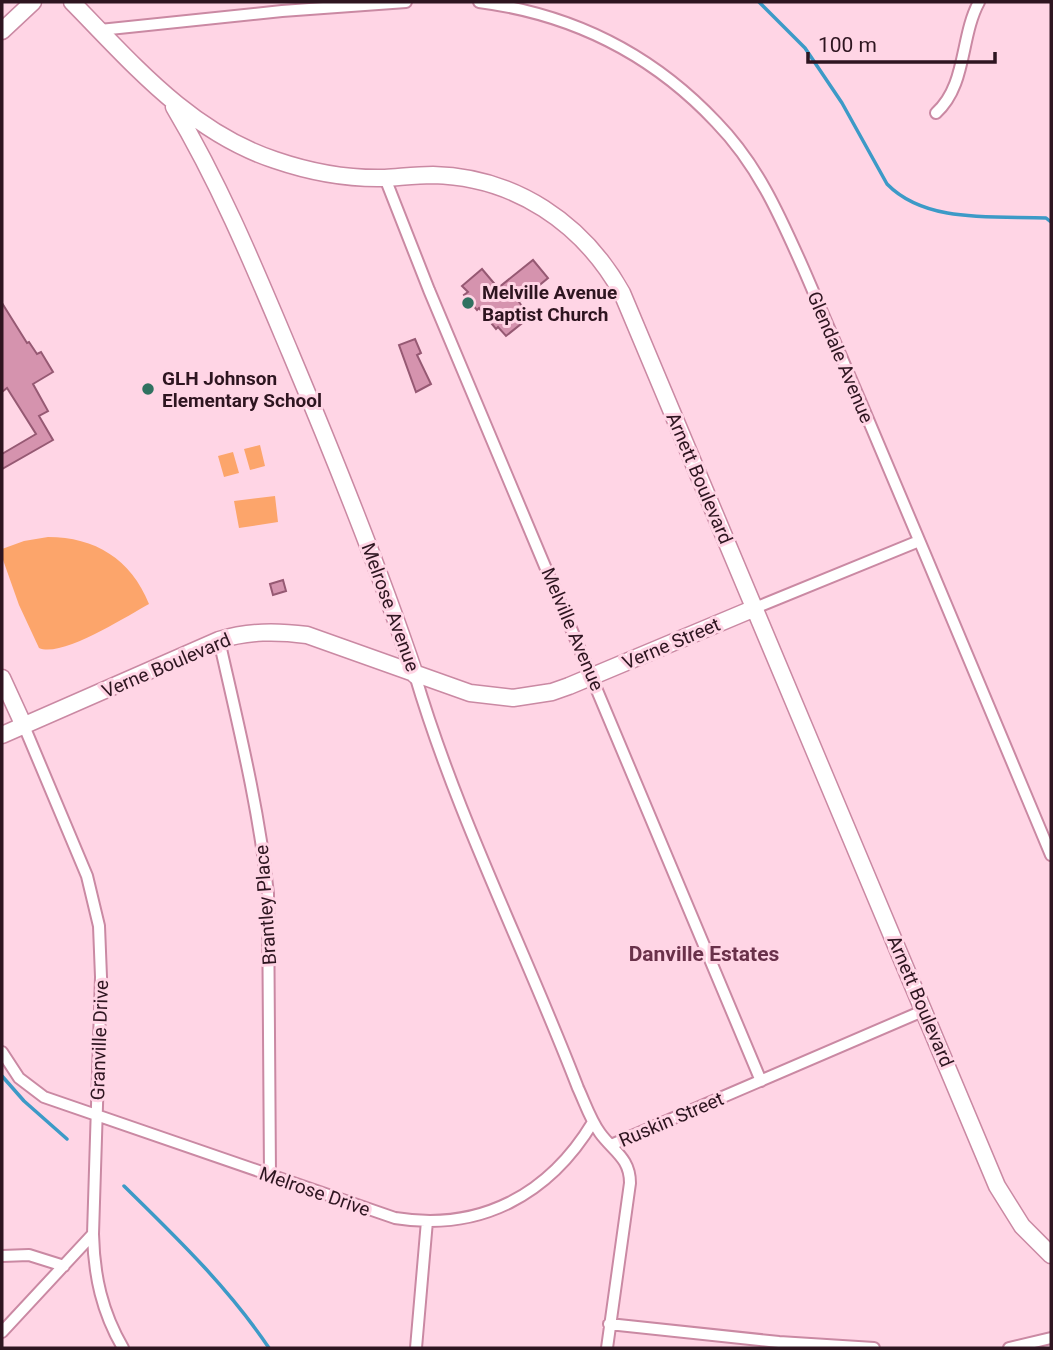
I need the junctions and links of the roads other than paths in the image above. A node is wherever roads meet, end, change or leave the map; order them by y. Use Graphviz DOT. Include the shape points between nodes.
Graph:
graph roads {
  1 [pos="33,2"];
  2 [pos="72,2"];
  3 [pos="406,2"];
  4 [pos="479,2"];
  5 [pos="979,2"];
  6 [pos="100,30"];
  7 [pos="2,31"];
  8 [pos="170,100"];
  9 [pos="936,113"];
  10 [pos="385,178"];
  11 [pos="919,541"];
  12 [pos="755,608"];
  13 [pos="219,640"];
  14 [pos="415,675"];
  15 [pos="593,676"];
  16 [pos="2,678"];
  17 [pos="24,726"];
  18 [pos="2,735"];
  19 [pos="1051,855"];
  20 [pos="925,1010"];
  21 [pos="2,1052"];
  22 [pos="761,1081"];
  23 [pos="96,1115"];
  24 [pos="593,1122"];
  25 [pos="611,1145"];
  26 [pos="270,1175"];
  27 [pos="427,1221"];
  28 [pos="93,1234"];
  29 [pos="1051,1255"];
  30 [pos="2,1256"];
  31 [pos="64,1266"];
  32 [pos="610,1324"];
  33 [pos="2,1332"];
  34 [pos="1051,1338"];
  35 [pos="123,1348"];
  36 [pos="416,1348"];
  37 [pos="607,1348"];
  38 [pos="874,1348"];
  39 [pos="1009,1348"];
  1 -- 7 [label="main road"];
  2 -- 6 [label="main road, Arnett Boulevard"];
  3 -- 6 [label="street"];
  4 -- 11 [label="street, Glendale Avenue" via="568,22 629,52 686,93 739,148 773,201"];
  5 -- 9 [label="street" via="967,30 955,86"];
  6 -- 8 [label="main road, Arnett Boulevard"];
  8 -- 10 [label="main road, Arnett Boulevard" via="223,137 274,160 334,174"];
  8 -- 14 [label="main road, Melrose Avenue" via="237,226 337,465"];
  10 -- 12 [label="main road, Arnett Boulevard" via="457,177 506,189 557,216 598,255 622,293"];
  10 -- 15 [label="street, Melville Avenue"];
  11 -- 12 [label="street, Verne Street"];
  11 -- 19 [label="street, Glendale Avenue"];
  12 -- 15 [label="main road, Verne Street"];
  12 -- 20 [label="main road, Arnett Boulevard"];
  13 -- 14 [label="main road, Verne Boulevard" via="258,632 307,635"];
  13 -- 17 [label="main road, Verne Boulevard"];
  13 -- 26 [label="street, Brantley Place" via="264,850"];
  14 -- 15 [label="main road, Verne Street" via="470,693 513,698 552,692"];
  14 -- 24 [label="street, Melrose Avenue" via="458,798"];
  15 -- 22 [label="street, Melville Avenue"];
  16 -- 17 [label="main road"];
  17 -- 18 [label="main road, Verne Boulevard"];
  17 -- 23 [label="street, Granville Drive" via="95,903 102,977"];
  20 -- 22 [label="street, Ruskin Street"];
  20 -- 29 [label="main road, Arnett Boulevard" via="997,1186 1022,1226"];
  21 -- 23 [label="street, Melrose Drive" via="19,1078 44,1097"];
  22 -- 25 [label="street, Ruskin Street"];
  23 -- 26 [label="street, Melrose Drive"];
  23 -- 28 [label="street, Granville Drive"];
  24 -- 25 [label="street"];
  24 -- 27 [label="street, Melrose Drive" via="567,1159 529,1192 471,1217"];
  25 -- 32 [label="street, Ruskin Street" via="625,1160 630,1177"];
  26 -- 27 [label="street, Melrose Drive" via="395,1218"];
  27 -- 36 [label="street"];
  28 -- 31 [label="street"];
  28 -- 35 [label="street, Granville Drive" via="98,1289"];
  30 -- 31 [label="street" via="29,1255"];
  31 -- 33 [label="street"];
  32 -- 37 [label="street, Ruskin Street"];
  32 -- 38 [label="street"];
  34 -- 39 [label="street"];
}
